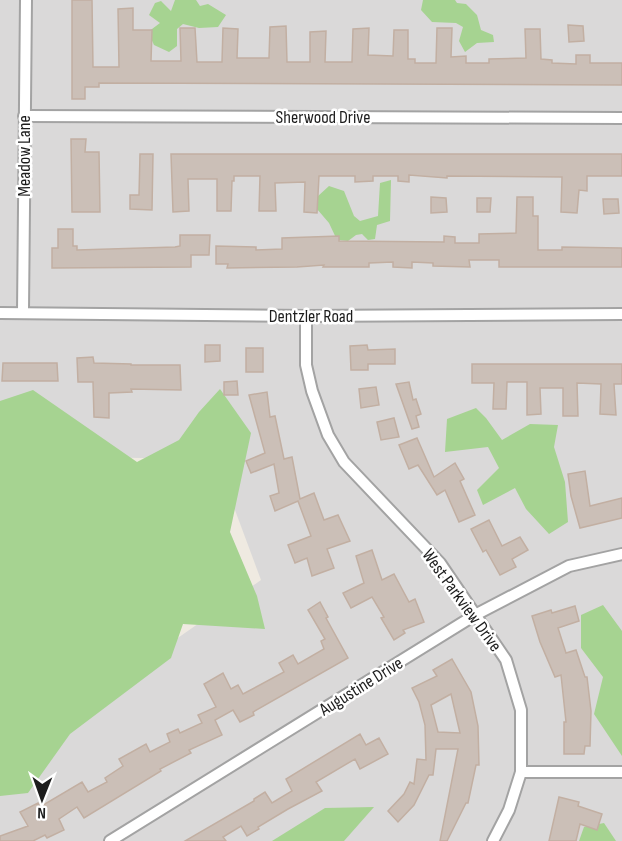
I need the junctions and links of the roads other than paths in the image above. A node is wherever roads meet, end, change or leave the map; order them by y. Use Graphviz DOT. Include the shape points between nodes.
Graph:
graph roads {
  1 [pos="26,0"];
  2 [pos="24,116"];
  3 [pos="622,118"];
  4 [pos="23,312"];
  5 [pos="0,313"];
  6 [pos="622,314"];
  7 [pos="306,316"];
  8 [pos="622,554"];
  9 [pos="475,615"];
  10 [pos="521,772"];
  11 [pos="622,772"];
  12 [pos="110,841"];
  13 [pos="493,841"];
  1 -- 2 [label="street, Meadow Lane"];
  2 -- 3 [label="street, Sherwood Drive"];
  2 -- 4 [label="street, Meadow Lane"];
  4 -- 5 [label="street, Dentzler Road"];
  4 -- 7 [label="street, Dentzler Road"];
  6 -- 7 [label="street, Dentzler Road"];
  7 -- 9 [label="street, West Parkview Drive" via="306,365 328,435 344,462 440,563"];
  8 -- 9 [label="street, Augustine Drive" via="569,566"];
  9 -- 10 [label="street, West Parkview Drive" via="506,660 521,710"];
  9 -- 12 [label="street, Augustine Drive"];
  10 -- 11 [label="street"];
  10 -- 13 [label="street, West Parkview Drive" via="509,810"];
}
